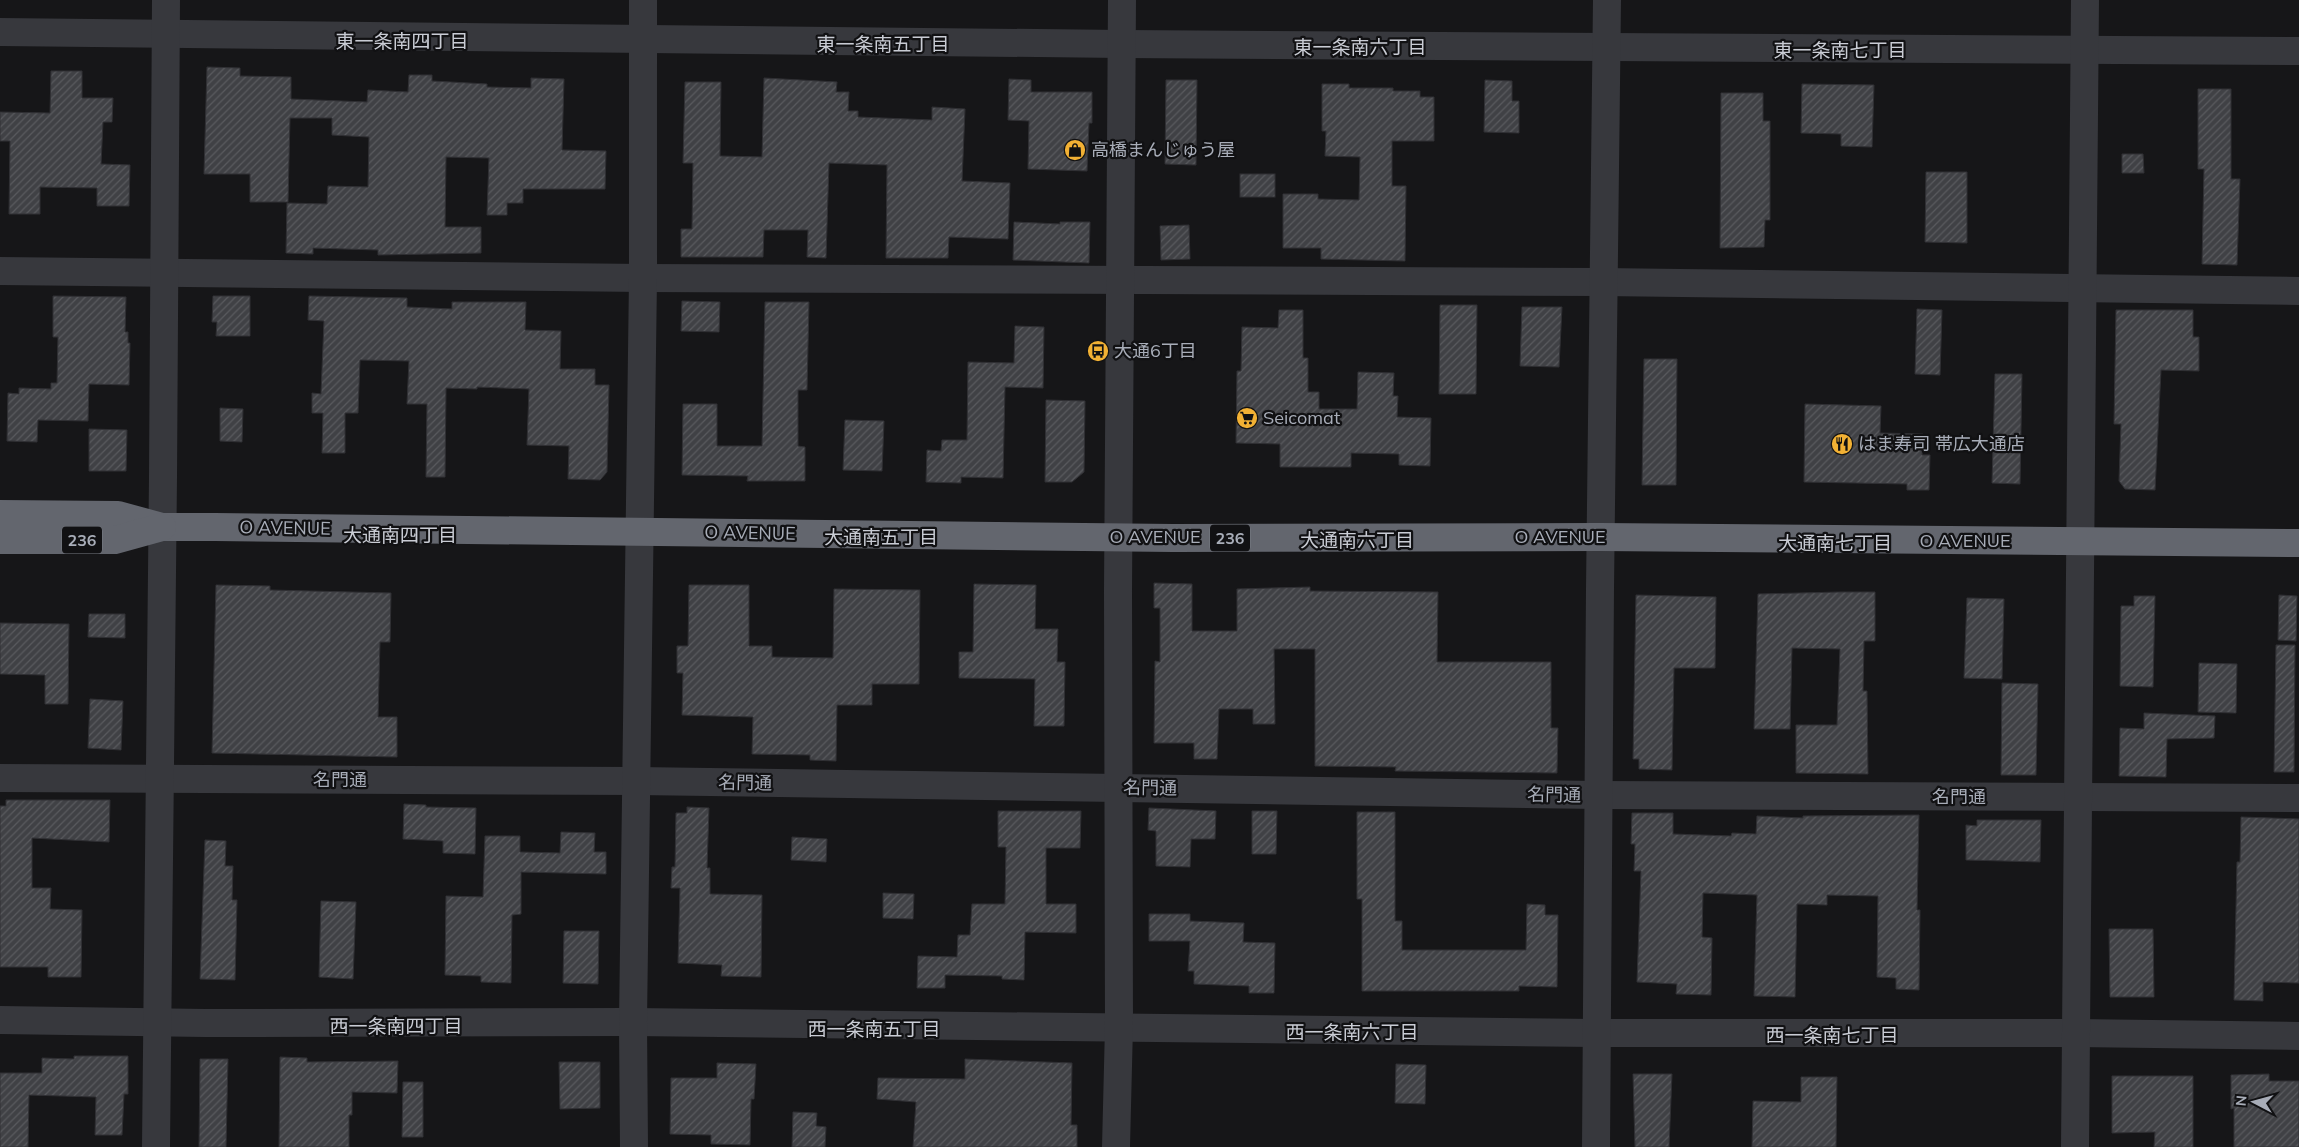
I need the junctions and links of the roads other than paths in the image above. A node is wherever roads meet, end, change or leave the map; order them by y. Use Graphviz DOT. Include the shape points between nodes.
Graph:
graph roads {
  1 [pos="166,0"];
  2 [pos="643,0"];
  3 [pos="1122,0"];
  4 [pos="1607,0"];
  5 [pos="2085,0"];
  6 [pos="0,32"];
  7 [pos="165,34"];
  8 [pos="643,38"];
  9 [pos="1122,44"];
  10 [pos="1606,47"];
  11 [pos="2085,50"];
  12 [pos="2299,51"];
  13 [pos="0,271"];
  14 [pos="164,272"];
  15 [pos="643,278"];
  16 [pos="1121,279"];
  17 [pos="1602,282"];
  18 [pos="2083,288"];
  19 [pos="2299,291"];
  20 [pos="0,514"];
  21 [pos="162,526"];
  22 [pos="639,532"];
  23 [pos="1118,537"];
  24 [pos="1600,537"];
  25 [pos="0,540"];
  26 [pos="2081,542"];
  27 [pos="2299,543"];
  28 [pos="0,778"];
  29 [pos="160,779"];
  30 [pos="637,781"];
  31 [pos="1119,788"];
  32 [pos="1598,796"];
  33 [pos="2078,797"];
  34 [pos="2299,798"];
  35 [pos="0,1020"];
  36 [pos="633,1022"];
  37 [pos="158,1023"];
  38 [pos="1119,1026"];
  39 [pos="1596,1033"];
  40 [pos="2076,1034"];
  41 [pos="2299,1036"];
  42 [pos="156,1147"];
  43 [pos="634,1147"];
  44 [pos="1116,1147"];
  45 [pos="1596,1147"];
  46 [pos="2075,1147"];
  1 -- 7 [label="street"];
  2 -- 8 [label="street"];
  3 -- 9 [label="street"];
  4 -- 10 [label="street"];
  5 -- 11 [label="street"];
  6 -- 7 [label="street"];
  7 -- 8 [label="street"];
  7 -- 14 [label="street"];
  8 -- 9 [label="street"];
  8 -- 15 [label="street"];
  9 -- 10 [label="street"];
  9 -- 16 [label="street"];
  10 -- 11 [label="street"];
  10 -- 17 [label="street"];
  11 -- 12 [label="street"];
  11 -- 18 [label="street"];
  13 -- 14 [label="street"];
  14 -- 15 [label="street"];
  14 -- 21 [label="street"];
  15 -- 16 [label="street"];
  15 -- 22 [label="street"];
  16 -- 17 [label="street"];
  16 -- 23 [label="street"];
  17 -- 18 [label="street"];
  17 -- 24 [label="street"];
  18 -- 19 [label="street"];
  18 -- 26 [label="street"];
  20 -- 21 [label="highway, O AVENUE / 236" via="118,515"];
  21 -- 22 [label="highway, O AVENUE / 236"];
  21 -- 25 [label="highway, O AVENUE / 236" via="115,540"];
  21 -- 29 [label="street"];
  22 -- 23 [label="highway, O AVENUE / 236"];
  22 -- 30 [label="street"];
  23 -- 24 [label="highway, O AVENUE / 236"];
  23 -- 31 [label="street"];
  24 -- 26 [label="highway, O AVENUE / 236"];
  24 -- 32 [label="street"];
  26 -- 27 [label="highway, O AVENUE / 236"];
  26 -- 33 [label="street"];
  28 -- 29 [label="street, 名門通"];
  29 -- 30 [label="street, 名門通"];
  29 -- 37 [label="street"];
  30 -- 31 [label="street, 名門通"];
  30 -- 36 [label="street"];
  31 -- 32 [label="street, 名門通"];
  31 -- 38 [label="street"];
  32 -- 33 [label="street, 名門通"];
  32 -- 39 [label="street"];
  33 -- 34 [label="street, 名門通"];
  33 -- 40 [label="street"];
  35 -- 37 [label="street"];
  36 -- 37 [label="street"];
  36 -- 38 [label="street"];
  36 -- 43 [label="street"];
  37 -- 42 [label="street"];
  38 -- 39 [label="street"];
  38 -- 44 [label="street"];
  39 -- 40 [label="street"];
  39 -- 45 [label="street"];
  40 -- 41 [label="street"];
  40 -- 46 [label="street"];
}
